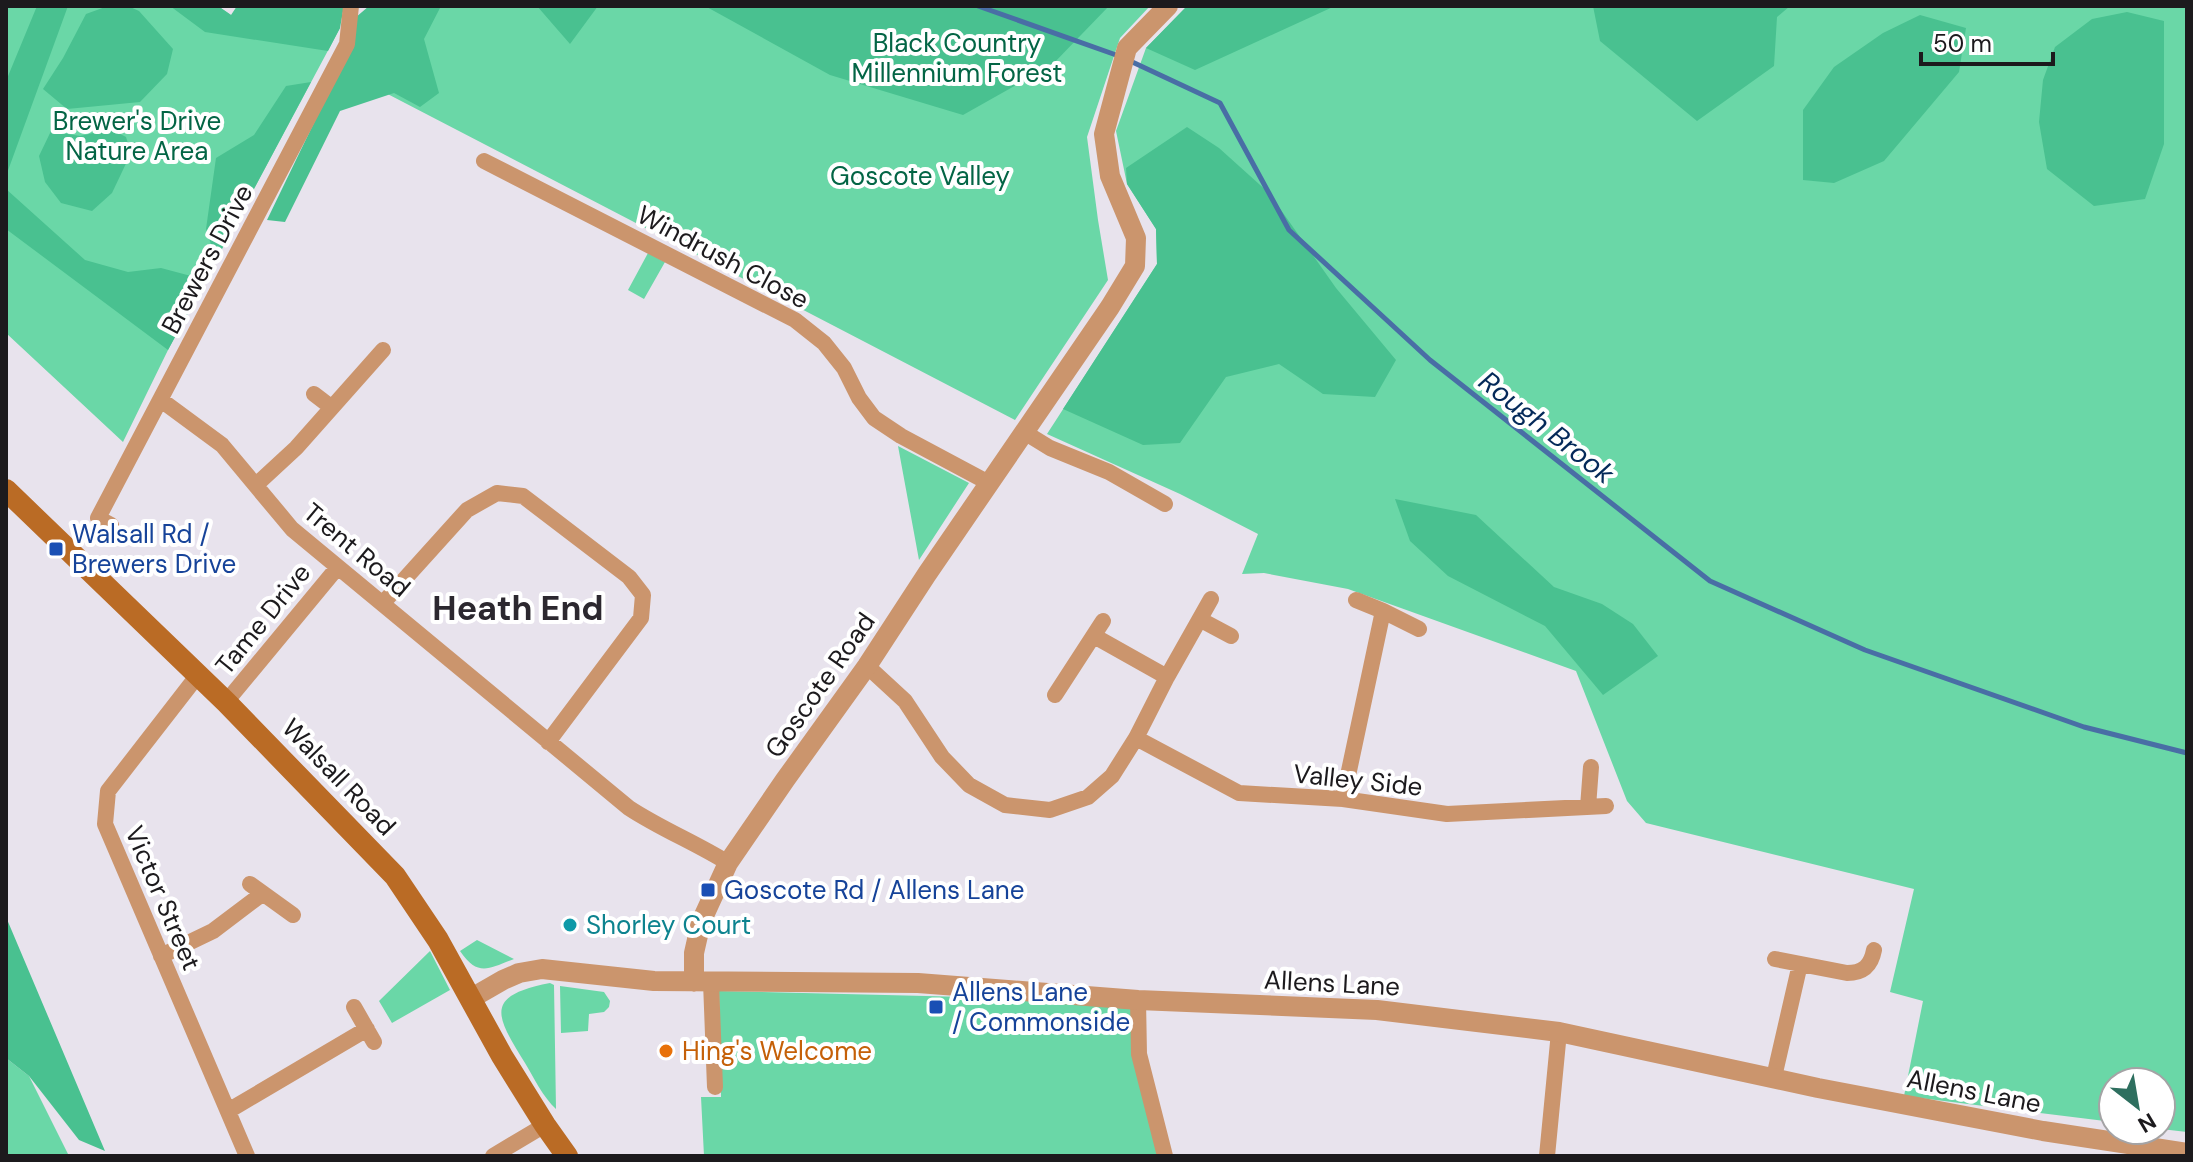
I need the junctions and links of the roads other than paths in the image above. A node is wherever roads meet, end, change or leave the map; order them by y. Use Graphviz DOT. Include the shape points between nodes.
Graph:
graph roads {
  1 [pos="351,6"];
  2 [pos="1168,6"];
  3 [pos="484,161"];
  4 [pos="383,350"];
  5 [pos="314,394"];
  6 [pos="161,400"];
  7 [pos="331,407"];
  8 [pos="1024,432"];
  9 [pos="989,483"];
  10 [pos="256,485"];
  11 [pos="6,490"];
  12 [pos="1165,504"];
  13 [pos="111,525"];
  14 [pos="337,568"];
  15 [pos="1211,599"];
  16 [pos="1356,600"];
  17 [pos="383,603"];
  18 [pos="1383,611"];
  19 [pos="1201,620"];
  20 [pos="1103,621"];
  21 [pos="1419,629"];
  22 [pos="1094,636"];
  23 [pos="1231,636"];
  24 [pos="867,666"];
  25 [pos="198,675"];
  26 [pos="1167,677"];
  27 [pos="1055,695"];
  28 [pos="226,702"];
  29 [pos="1136,738"];
  30 [pos="548,742"];
  31 [pos="1591,767"];
  32 [pos="1343,799"];
  33 [pos="1606,806"];
  34 [pos="1588,807"];
  35 [pos="728,863"];
  36 [pos="293,915"];
  37 [pos="1874,950"];
  38 [pos="161,956"];
  39 [pos="1775,959"];
  40 [pos="1800,964"];
  41 [pos="703,982"];
  42 [pos="470,999"];
  43 [pos="1138,1000"];
  44 [pos="354,1007"];
  45 [pos="1559,1032"];
  46 [pos="1774,1077"];
  47 [pos="715,1087"];
  48 [pos="228,1111"];
  49 [pos="545,1125"];
  50 [pos="2187,1153"];
  51 [pos="247,1156"];
  52 [pos="493,1156"];
  53 [pos="567,1156"];
  54 [pos="1165,1156"];
  55 [pos="1547,1156"];
  1 -- 6 [label="street, Brewers Drive" via="347,44"];
  2 -- 8 [label="street, Goscote Road" via="1127,48 1104,134 1110,176 1136,238 1135,266"];
  3 -- 9 [label="street, Windrush Close" via="795,320 834,355 874,418"];
  4 -- 7 [label="street"];
  5 -- 7 [label="street"];
  6 -- 10 [label="street, Trent Road" via="222,445"];
  6 -- 13 [label="street, Brewers Drive" via="98,518"];
  7 -- 10 [label="street"];
  8 -- 9 [label="street, Goscote Road"];
  8 -- 12 [label="street"];
  9 -- 24 [label="street, Goscote Road"];
  10 -- 14 [label="street, Trent Road" via="292,529"];
  11 -- 25 [label="main road, Walsall Road"];
  14 -- 17 [label="street, Trent Road"];
  14 -- 28 [label="street, Tame Drive"];
  15 -- 19 [label="street"];
  16 -- 18 [label="street"];
  17 -- 30 [label="street, Trent Road"];
  17 -- 30 [label="street" via="467,510 497,493 523,496 629,577 643,595 641,618"];
  18 -- 21 [label="street"];
  18 -- 32 [label="street"];
  19 -- 23 [label="street"];
  19 -- 26 [label="street"];
  20 -- 22 [label="street"];
  22 -- 26 [label="street"];
  22 -- 27 [label="street"];
  24 -- 29 [label="street" via="905,701 942,757 969,785 1005,805 1050,810 1088,797 1112,776"];
  24 -- 35 [label="street, Goscote Road"];
  25 -- 28 [label="main road, Walsall Road"];
  25 -- 38 [label="street, Victor Street" via="108,791 105,824"];
  26 -- 29 [label="street"];
  28 -- 42 [label="main road, Walsall Road" via="395,876"];
  29 -- 32 [label="street, Valley Side" via="1239,793"];
  30 -- 35 [label="street, Trent Road" via="629,808"];
  31 -- 34 [label="street"];
  32 -- 34 [label="street, Valley Side" via="1447,814"];
  33 -- 34 [label="street, Valley Side"];
  35 -- 41 [label="street, Goscote Road" via="701,922 694,953"];
  36 -- 38 [label="street" via="256,889 213,931"];
  37 -- 40 [label="street" via="1869,964 1856,973"];
  38 -- 48 [label="street, Victor Street"];
  39 -- 40 [label="street"];
  40 -- 46 [label="street"];
  41 -- 42 [label="street, Allens Lane" via="542,969 519,973"];
  41 -- 43 [label="street, Allens Lane" via="918,983"];
  41 -- 47 [label="street"];
  42 -- 49 [label="main road, Walsall Road"];
  43 -- 45 [label="street, Allens Lane" via="1377,1010"];
  43 -- 54 [label="street" via="1139,1054"];
  44 -- 48 [label="street" via="371,1036"];
  45 -- 46 [label="street, Allens Lane"];
  45 -- 55 [label="street"];
  46 -- 50 [label="street, Allens Lane" via="2043,1131"];
  48 -- 51 [label="street, Victor Street"];
  49 -- 52 [label="street"];
  49 -- 53 [label="main road, Walsall Road"];
}
